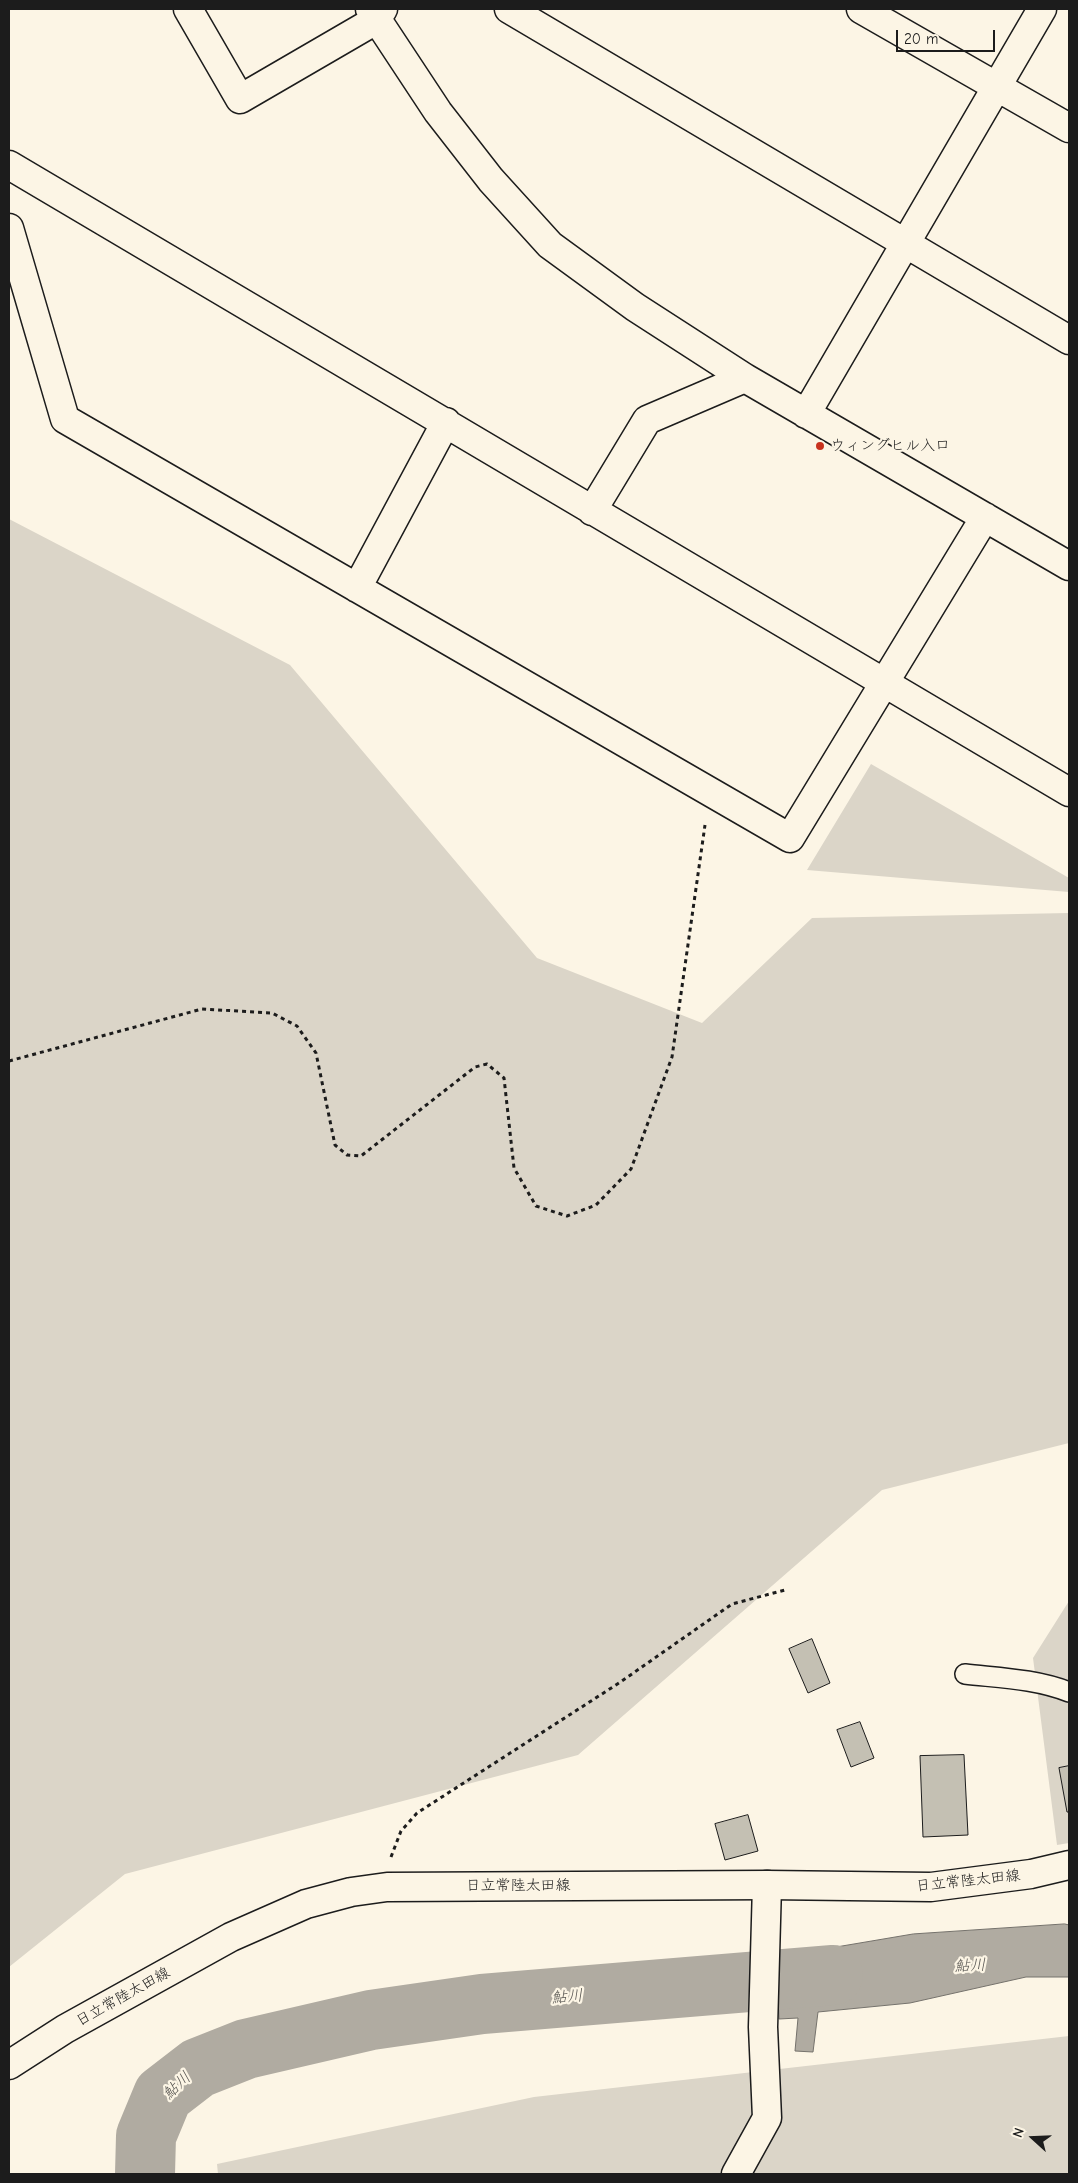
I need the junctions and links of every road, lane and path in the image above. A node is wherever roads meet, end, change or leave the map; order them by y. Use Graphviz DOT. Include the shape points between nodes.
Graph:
graph roads {
  1 [pos="188,9"];
  2 [pos="508,9"];
  3 [pos="862,9"];
  4 [pos="1042,9"];
  5 [pos="376,13"];
  6 [pos="996,87"];
  7 [pos="1069,128"];
  8 [pos="9,165"];
  9 [pos="9,228"];
  10 [pos="905,243"];
  11 [pos="1069,340"];
  12 [pos="745,378"];
  13 [pos="806,414"];
  14 [pos="446,422"];
  15 [pos="592,511"];
  16 [pos="985,517"];
  17 [pos="1069,566"];
  18 [pos="358,588"];
  19 [pos="884,682"];
  20 [pos="1069,792"];
  21 [pos="706,822"];
  22 [pos="9,1061"];
  23 [pos="786,1590"];
  24 [pos="965,1674"];
  25 [pos="1069,1692"];
  26 [pos="1069,1865"];
  27 [pos="767,1885"];
  28 [pos="387,1887"];
  29 [pos="9,2065"];
  30 [pos="736,2174"];
  1 -- 5 [label="street" via="240,99"];
  2 -- 10 [label="street"];
  3 -- 6 [label="street"];
  4 -- 6 [label="street"];
  5 -- 12 [label="street" via="438,112 491,180 550,245"];
  6 -- 7 [label="street"];
  6 -- 10 [label="street"];
  8 -- 14 [label="street"];
  9 -- 18 [label="street" via="65,419"];
  10 -- 11 [label="street"];
  10 -- 13 [label="street"];
  12 -- 13 [label="street"];
  12 -- 15 [label="street" via="647,420"];
  13 -- 16 [label="street"];
  14 -- 15 [label="street"];
  14 -- 18 [label="street"];
  15 -- 19 [label="street"];
  16 -- 17 [label="street"];
  16 -- 19 [label="street"];
  18 -- 19 [label="street" via="790,838"];
  19 -- 20 [label="street"];
  21 -- 22 [label="path" via="672,1056 631,1169 596,1205 567,1216 536,1206 514,1168 504,1078 487,1064 475,1068 361,1156 346,1155 335,1146 316,1053 297,1026 272,1013 202,1009"];
  23 -- 28 [label="path" via="732,1604 619,1683 417,1814 401,1830 389,1864"];
  24 -- 25 [label="lane" via="1023,1680"];
  26 -- 27 [label="street, 日立常陸太田線" via="1031,1874 931,1888"];
  27 -- 28 [label="street, 日立常陸太田線"];
  27 -- 30 [label="street" via="762,2027 767,2118"];
  28 -- 29 [label="street, 日立常陸太田線" via="351,1892 306,1904 232,1937 65,2029"];
}
